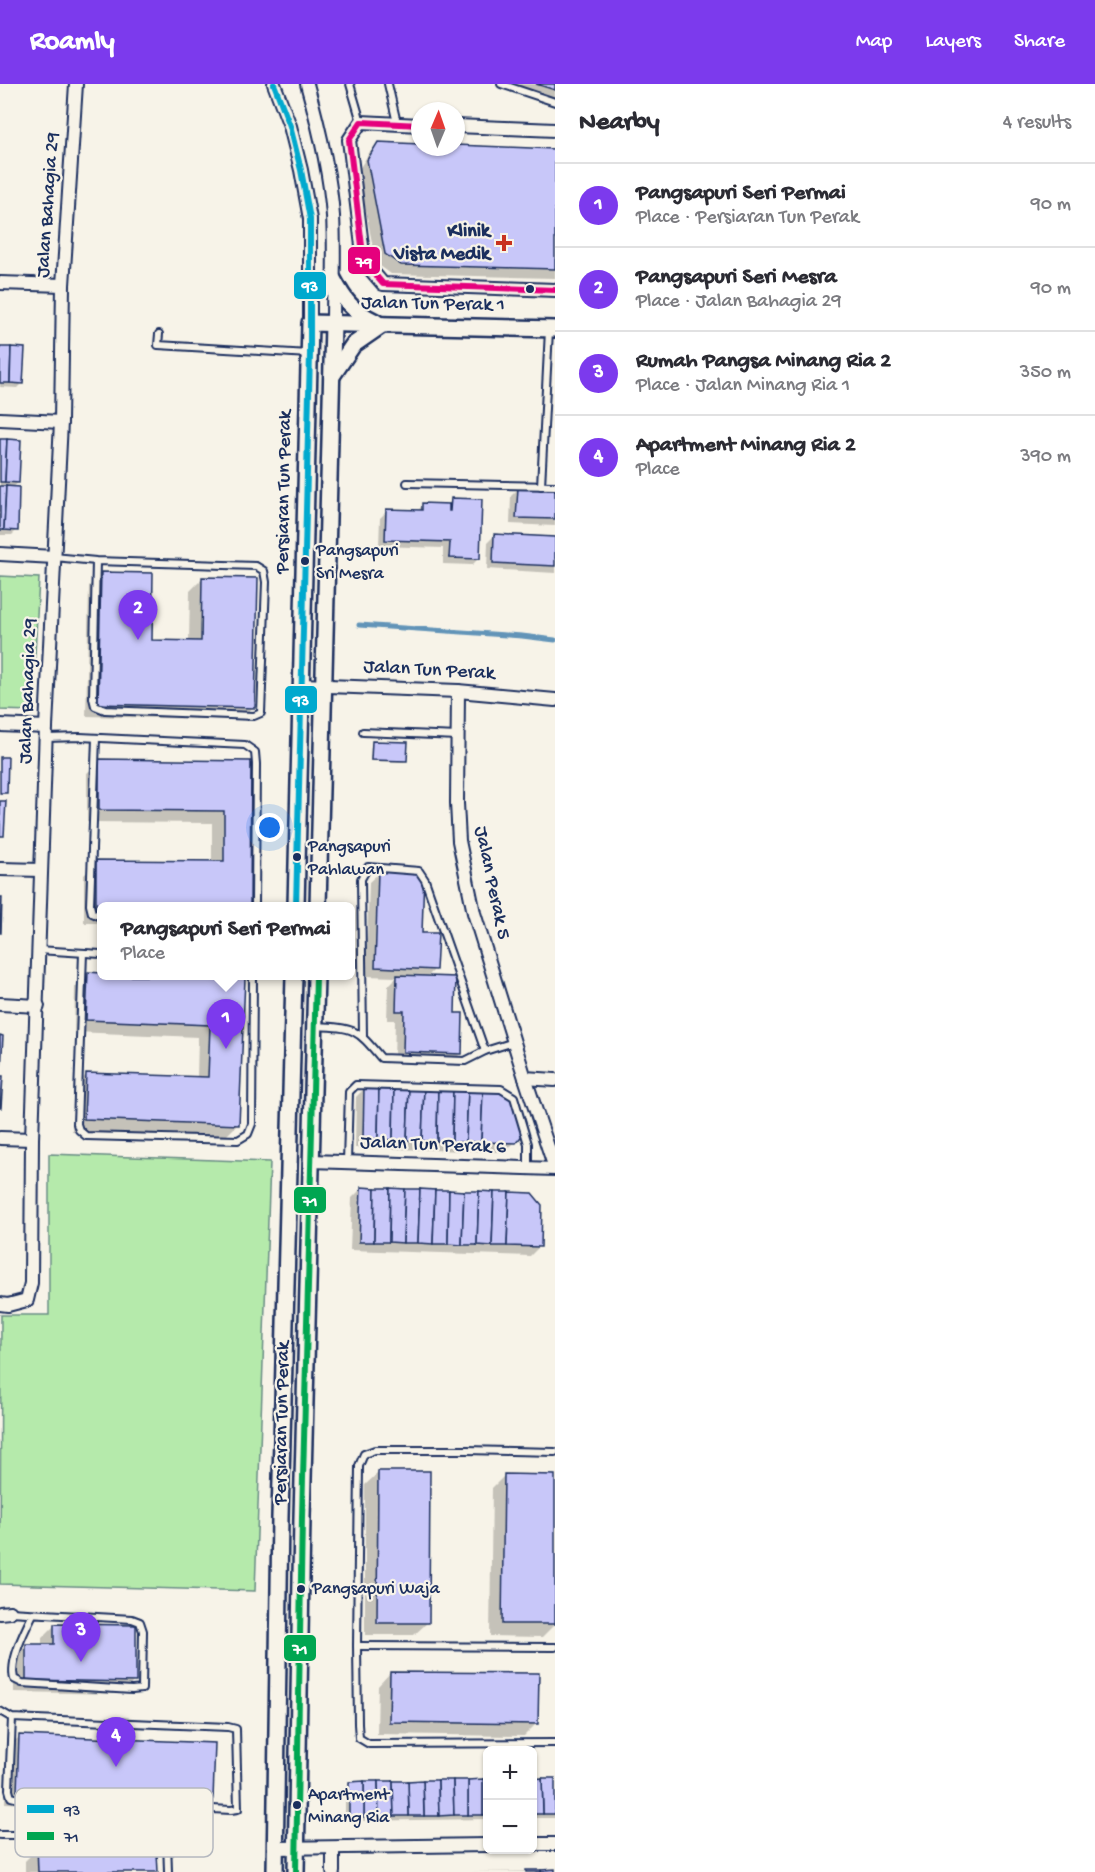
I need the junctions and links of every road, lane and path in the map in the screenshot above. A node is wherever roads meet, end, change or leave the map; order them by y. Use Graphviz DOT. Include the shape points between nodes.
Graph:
graph roads {
  1 [pos="76,84"];
  2 [pos="274,84"];
  3 [pos="307,84"];
  4 [pos="350,84"];
  5 [pos="388,84"];
  6 [pos="501,84"];
  7 [pos="555,102"];
  8 [pos="361,122"];
  9 [pos="397,124"];
  10 [pos="411,124"];
  11 [pos="465,126"];
  12 [pos="555,130"];
  13 [pos="333,279"];
  14 [pos="0,283"];
  15 [pos="63,285"];
  16 [pos="555,290"];
  17 [pos="310,323"];
  18 [pos="333,324"];
  19 [pos="382,325"];
  20 [pos="552,329"];
  21 [pos="159,334"];
  22 [pos="310,354"];
  23 [pos="332,377"];
  24 [pos="0,419"];
  25 [pos="61,422"];
  26 [pos="407,483"];
  27 [pos="542,486"];
  28 [pos="555,486"];
  29 [pos="0,554"];
  30 [pos="54,557"];
  31 [pos="96,561"];
  32 [pos="302,685"];
  33 [pos="324,686"];
  34 [pos="458,691"];
  35 [pos="555,700"];
  36 [pos="0,726"];
  37 [pos="46,732"];
  38 [pos="363,732"];
  39 [pos="458,736"];
  40 [pos="96,738"];
  41 [pos="0,868"];
  42 [pos="41,870"];
  43 [pos="255,902"];
  44 [pos="296,902"];
  45 [pos="318,902"];
  46 [pos="97,915"];
  47 [pos="39,950"];
  48 [pos="83,953"];
  49 [pos="97,954"];
  50 [pos="253,980"];
  51 [pos="294,980"];
  52 [pos="316,980"];
  53 [pos="0,1004"];
  54 [pos="38,1006"];
  55 [pos="315,1025"];
  56 [pos="363,1036"];
  57 [pos="514,1042"];
  58 [pos="484,1051"];
  59 [pos="525,1078"];
  60 [pos="555,1080"];
  61 [pos="0,1138"];
  62 [pos="32,1139"];
  63 [pos="311,1161"];
  64 [pos="347,1163"];
  65 [pos="528,1168"];
  66 [pos="555,1168"];
  67 [pos="0,1304"];
  68 [pos="555,1452"];
  69 [pos="5,1613"];
  70 [pos="33,1614"];
  71 [pos="357,1646"];
  72 [pos="555,1647"];
  73 [pos="0,1711"];
  74 [pos="12,1718"];
  75 [pos="555,1743"];
  76 [pos="15,1798"];
  77 [pos="213,1809"];
  78 [pos="537,1844"];
  79 [pos="555,1844"];
  80 [pos="483,1845"];
  81 [pos="275,1848"];
  82 [pos="297,1848"];
  83 [pos="333,1848"];
  84 [pos="168,1857"];
  85 [pos="168,1872"];
  86 [pos="274,1872"];
  87 [pos="296,1872"];
  88 [pos="333,1872"];
  1 -- 15 [label="street, Jalan Bahagia 29"];
  2 -- 17 [label="street, Persiaran Tun Perak" via="290,126 310,219"];
  3 -- 13 [label="street" via="328,174"];
  4 -- 8 [label="lane"];
  5 -- 9 [label="lane"];
  6 -- 7 [label="lane"];
  8 -- 9 [label="street"];
  8 -- 16 [label="street" via="349,140 364,262 383,284"];
  9 -- 10 [label="street"];
  11 -- 12 [label="street"];
  13 -- 18 [label="street"];
  13 -- 19 [label="street" via="352,308"];
  14 -- 15 [label="street"];
  15 -- 25 [label="street, Jalan Bahagia 29"];
  17 -- 18 [label="street, Jalan Tun Perak 1"];
  17 -- 22 [label="street, Persiaran Tun Perak"];
  18 -- 19 [label="street, Jalan Tun Perak 1"];
  18 -- 23 [label="street"];
  19 -- 20 [label="street, Jalan Tun Perak 1"];
  19 -- 23 [label="street" via="353,345"];
  20 -- 27 [label="lane"];
  21 -- 22 [label="lane" via="158,345"];
  22 -- 32 [label="street, Persiaran Tun Perak"];
  23 -- 33 [label="street"];
  24 -- 25 [label="street"];
  25 -- 30 [label="street, Jalan Bahagia 29"];
  26 -- 27 [label="lane"];
  27 -- 28 [label="lane"];
  29 -- 30 [label="street"];
  30 -- 31 [label="lane"];
  30 -- 37 [label="street, Jalan Bahagia 29"];
  31 -- 31 [label="lane" via="256,566 264,571 261,713 255,716 105,710 95,706"];
  32 -- 33 [label="street, Jalan Tun Perak"];
  32 -- 44 [label="street, Persiaran Tun Perak"];
  33 -- 34 [label="street, Jalan Tun Perak"];
  33 -- 45 [label="street"];
  34 -- 35 [label="street, Jalan Tun Perak"];
  34 -- 39 [label="street, Jalan Perak 5"];
  36 -- 37 [label="street"];
  37 -- 40 [label="lane"];
  37 -- 42 [label="street, Jalan Bahagia 29"];
  38 -- 39 [label="lane"];
  39 -- 57 [label="street, Jalan Perak 5" via="459,841 474,913"];
  40 -- 43 [label="lane" via="245,745 255,752"];
  40 -- 46 [label="lane" via="90,905"];
  41 -- 42 [label="street"];
  42 -- 47 [label="street, Jalan Bahagia 29"];
  47 -- 48 [label="lane"];
  47 -- 54 [label="street, Jalan Bahagia 29"];
  48 -- 49 [label="lane"];
  48 -- 50 [label="lane" via="77,1124 86,1136 237,1140 248,1134 252,1124"];
  51 -- 81 [label="street, Persiaran Tun Perak"];
  52 -- 55 [label="street, Persiaran Tun Perak"];
  53 -- 54 [label="street"];
  54 -- 62 [label="street, Jalan Bahagia 29"];
  55 -- 56 [label="lane" via="347,1027"];
  55 -- 63 [label="street, Persiaran Tun Perak"];
  56 -- 58 [label="lane" via="381,1058 465,1061"];
  56 -- 58 [label="lane" via="361,879 368,867 419,871"];
  57 -- 58 [label="lane"];
  57 -- 59 [label="street, Jalan Perak 5"];
  59 -- 60 [label="street"];
  59 -- 66 [label="street, Jalan Perak 5"];
  61 -- 62 [label="street"];
  62 -- 67 [label="street, Jalan Bahagia 29" via="32,1283 27,1300"];
  63 -- 64 [label="street, Jalan Tun Perak 6"];
  63 -- 82 [label="street, Persiaran Tun Perak"];
  64 -- 65 [label="street, Jalan Tun Perak 6"];
  64 -- 65 [label="lane" via="349,1092 356,1085 501,1089 514,1097 528,1144"];
  65 -- 66 [label="street, Jalan Tun Perak 6"];
  68 -- 71 [label="lane" via="375,1450 364,1454 358,1466"];
  69 -- 70 [label="lane"];
  70 -- 70 [label="lane" via="140,1622 142,1689 22,1683 14,1679 22,1635"];
  71 -- 72 [label="lane"];
  71 -- 75 [label="lane" via="359,1738 369,1744"];
  73 -- 74 [label="lane"];
  74 -- 76 [label="lane" via="9,1790"];
  74 -- 77 [label="lane" via="236,1728 238,1809"];
  78 -- 79 [label="street"];
  80 -- 83 [label="street"];
  81 -- 82 [label="street"];
  81 -- 86 [label="street, Persiaran Tun Perak"];
  82 -- 83 [label="street"];
  82 -- 87 [label="street, Persiaran Tun Perak"];
  83 -- 88 [label="street"];
  84 -- 85 [label="lane"];
}
